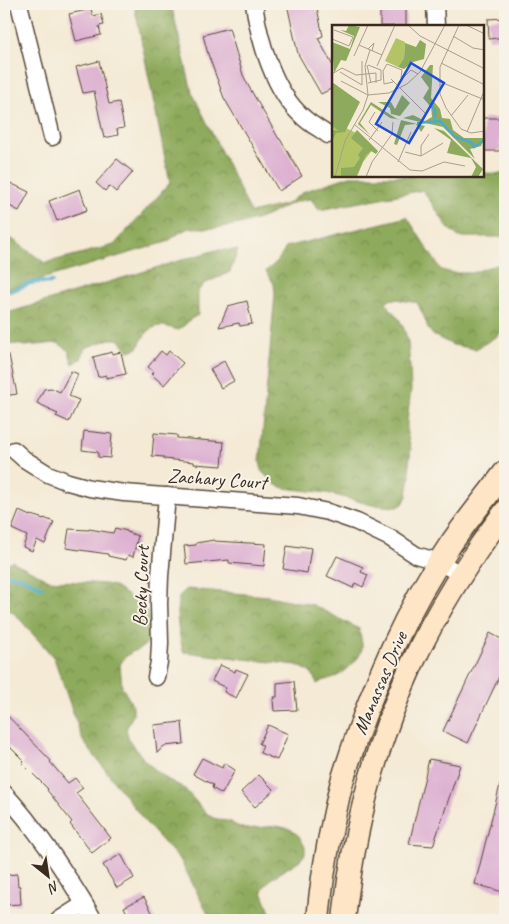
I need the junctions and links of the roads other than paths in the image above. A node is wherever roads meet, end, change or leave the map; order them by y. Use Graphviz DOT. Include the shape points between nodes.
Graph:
graph roads {
  1 [pos="19,4"];
  2 [pos="254,4"];
  3 [pos="435,4"];
  4 [pos="436,25"];
  5 [pos="328,135"];
  6 [pos="52,137"];
  7 [pos="14,450"];
  8 [pos="505,472"];
  9 [pos="168,496"];
  10 [pos="505,512"];
  11 [pos="435,569"];
  12 [pos="457,583"];
  13 [pos="156,677"];
  14 [pos="4,794"];
  15 [pos="84,904"];
  16 [pos="59,920"];
  17 [pos="94,920"];
  18 [pos="318,920"];
  19 [pos="344,920"];
  1 -- 6 [label="street"];
  2 -- 5 [label="street" via="263,48 275,78 302,116"];
  3 -- 4 [label="street"];
  7 -- 9 [label="street, Zachary Court" via="48,474 68,482 124,493"];
  8 -- 11 [label="street, Manassas Drive"];
  9 -- 11 [label="street, Zachary Court" via="298,506 328,512 390,538"];
  9 -- 13 [label="street, Becky Court" via="160,576 160,643"];
  10 -- 12 [label="street, Manassas Drive"];
  11 -- 12 [label="street, Zachary Court"];
  11 -- 18 [label="street, Manassas Drive" via="390,653 344,776 325,861"];
  12 -- 19 [label="street, Manassas Drive" via="412,664 377,755 354,848"];
  14 -- 15 [label="street" via="52,854"];
  15 -- 16 [label="street"];
  15 -- 17 [label="street"];
}
